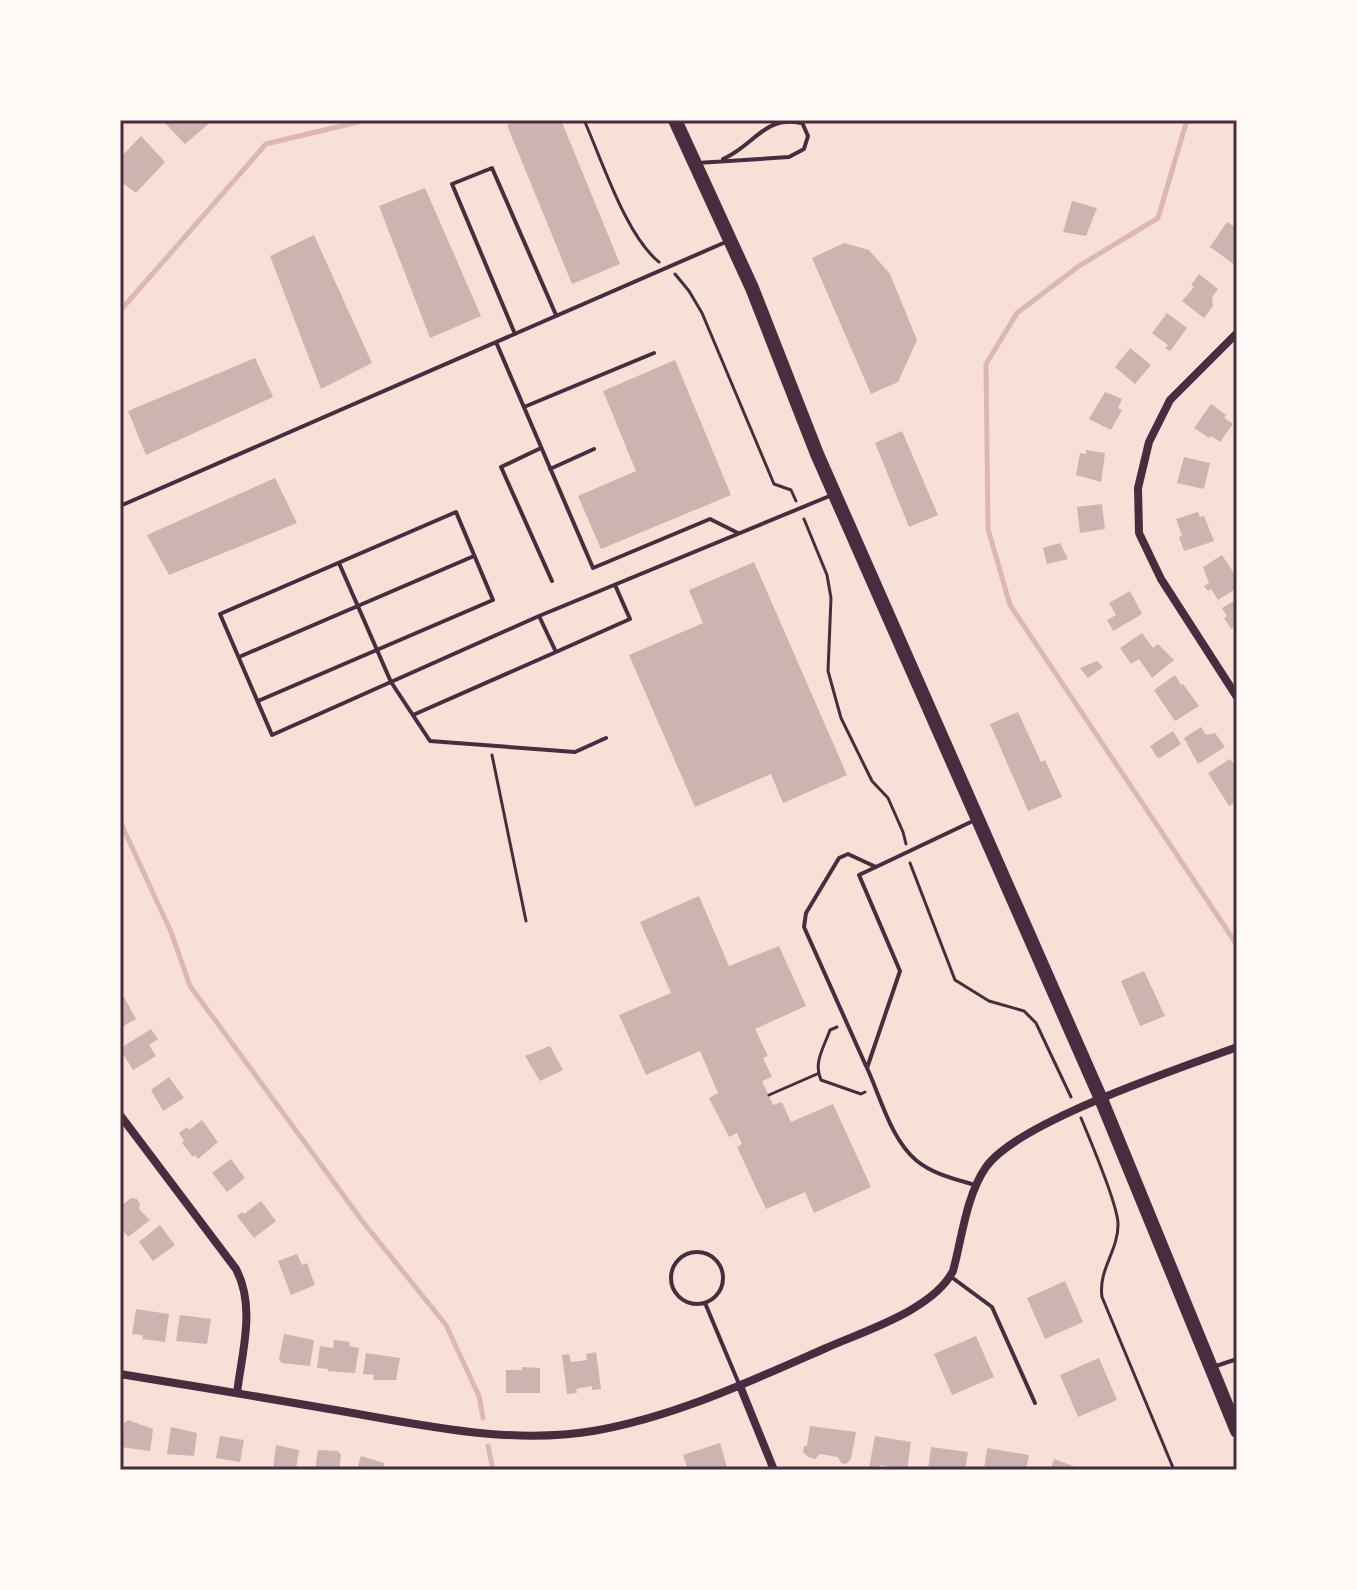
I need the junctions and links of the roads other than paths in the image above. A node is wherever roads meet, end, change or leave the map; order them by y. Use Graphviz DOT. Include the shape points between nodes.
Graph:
graph roads {
  1 [pos="675,120"];
  2 [pos="802,122"];
  3 [pos="717,162"];
  4 [pos="695,163"];
  5 [pos="730,240"];
  6 [pos="556,315"];
  7 [pos="1237,333"];
  8 [pos="515,334"];
  9 [pos="496,342"];
  10 [pos="654,353"];
  11 [pos="524,407"];
  12 [pos="541,448"];
  13 [pos="594,449"];
  14 [pos="550,469"];
  15 [pos="834,494"];
  16 [pos="120,506"];
  17 [pos="738,533"];
  18 [pos="474,556"];
  19 [pos="339,563"];
  20 [pos="552,581"];
  21 [pos="615,585"];
  22 [pos="358,605"];
  23 [pos="539,616"];
  24 [pos="377,650"];
  25 [pos="556,652"];
  26 [pos="239,657"];
  27 [pos="391,682"];
  28 [pos="1237,697"];
  29 [pos="258,701"];
  30 [pos="413,715"];
  31 [pos="606,738"];
  32 [pos="977,819"];
  33 [pos="876,867"];
  34 [pos="1237,1047"];
  35 [pos="867,1068"];
  36 [pos="1101,1099"];
  37 [pos="120,1115"];
  38 [pos="976,1185"];
  39 [pos="950,1276"];
  40 [pos="705,1303"];
  41 [pos="1237,1359"];
  42 [pos="1210,1368"];
  43 [pos="120,1374"];
  44 [pos="740,1386"];
  45 [pos="237,1393"];
  46 [pos="1035,1403"];
  47 [pos="1237,1430"];
  48 [pos="774,1470"];
  1 -- 4 [label="main road"];
  2 -- 3 [label="lane" via="771,124 739,152"];
  2 -- 3 [label="lane" via="808,136 804,149 789,157"];
  3 -- 4 [label="lane"];
  4 -- 5 [label="main road"];
  5 -- 6 [label="lane"];
  5 -- 15 [label="main road"];
  6 -- 8 [label="lane"];
  6 -- 8 [label="lane" via="492,168 452,184"];
  7 -- 28 [label="street" via="1170,400 1149,442 1138,488 1139,533 1161,579"];
  8 -- 9 [label="lane"];
  9 -- 11 [label="lane"];
  9 -- 16 [label="lane"];
  10 -- 11 [label="lane"];
  11 -- 12 [label="lane"];
  12 -- 14 [label="lane"];
  12 -- 20 [label="lane" via="501,467"];
  13 -- 14 [label="lane"];
  14 -- 17 [label="lane" via="593,568 710,519"];
  15 -- 17 [label="lane"];
  15 -- 32 [label="main road"];
  17 -- 21 [label="lane"];
  18 -- 19 [label="lane" via="456,512"];
  18 -- 22 [label="lane"];
  18 -- 24 [label="lane" via="493,600"];
  19 -- 22 [label="lane"];
  19 -- 26 [label="lane" via="220,614"];
  21 -- 23 [label="lane"];
  21 -- 25 [label="lane" via="630,619"];
  22 -- 24 [label="lane"];
  22 -- 26 [label="lane"];
  23 -- 25 [label="lane"];
  23 -- 27 [label="lane"];
  24 -- 27 [label="lane"];
  24 -- 29 [label="lane"];
  25 -- 30 [label="lane"];
  26 -- 29 [label="lane"];
  27 -- 29 [label="lane" via="272,735"];
  27 -- 30 [label="lane"];
  30 -- 31 [label="lane" via="430,741 575,752"];
  32 -- 33 [label="lane"];
  32 -- 36 [label="main road"];
  33 -- 35 [label="lane" via="859,875 900,971"];
  33 -- 35 [label="lane" via="848,854 839,858 806,913 804,927"];
  34 -- 36 [label="street"];
  35 -- 38 [label="lane" via="900,1142 917,1161"];
  36 -- 38 [label="street" via="1017,1139 997,1153"];
  36 -- 42 [label="main road"];
  37 -- 45 [label="street" via="244,1285 247,1306"];
  38 -- 39 [label="street"];
  39 -- 44 [label="street" via="929,1299"];
  39 -- 46 [label="lane" via="992,1307"];
  40 -- 40 [label="lane" via="720,1289 722,1271 712,1256 686,1254 673,1266 672,1287 688,1303"];
  40 -- 44 [label="lane"];
  41 -- 42 [label="lane"];
  42 -- 47 [label="main road"];
  43 -- 45 [label="street"];
  44 -- 45 [label="street" via="638,1420 553,1434 442,1428"];
  44 -- 48 [label="street"];
}
